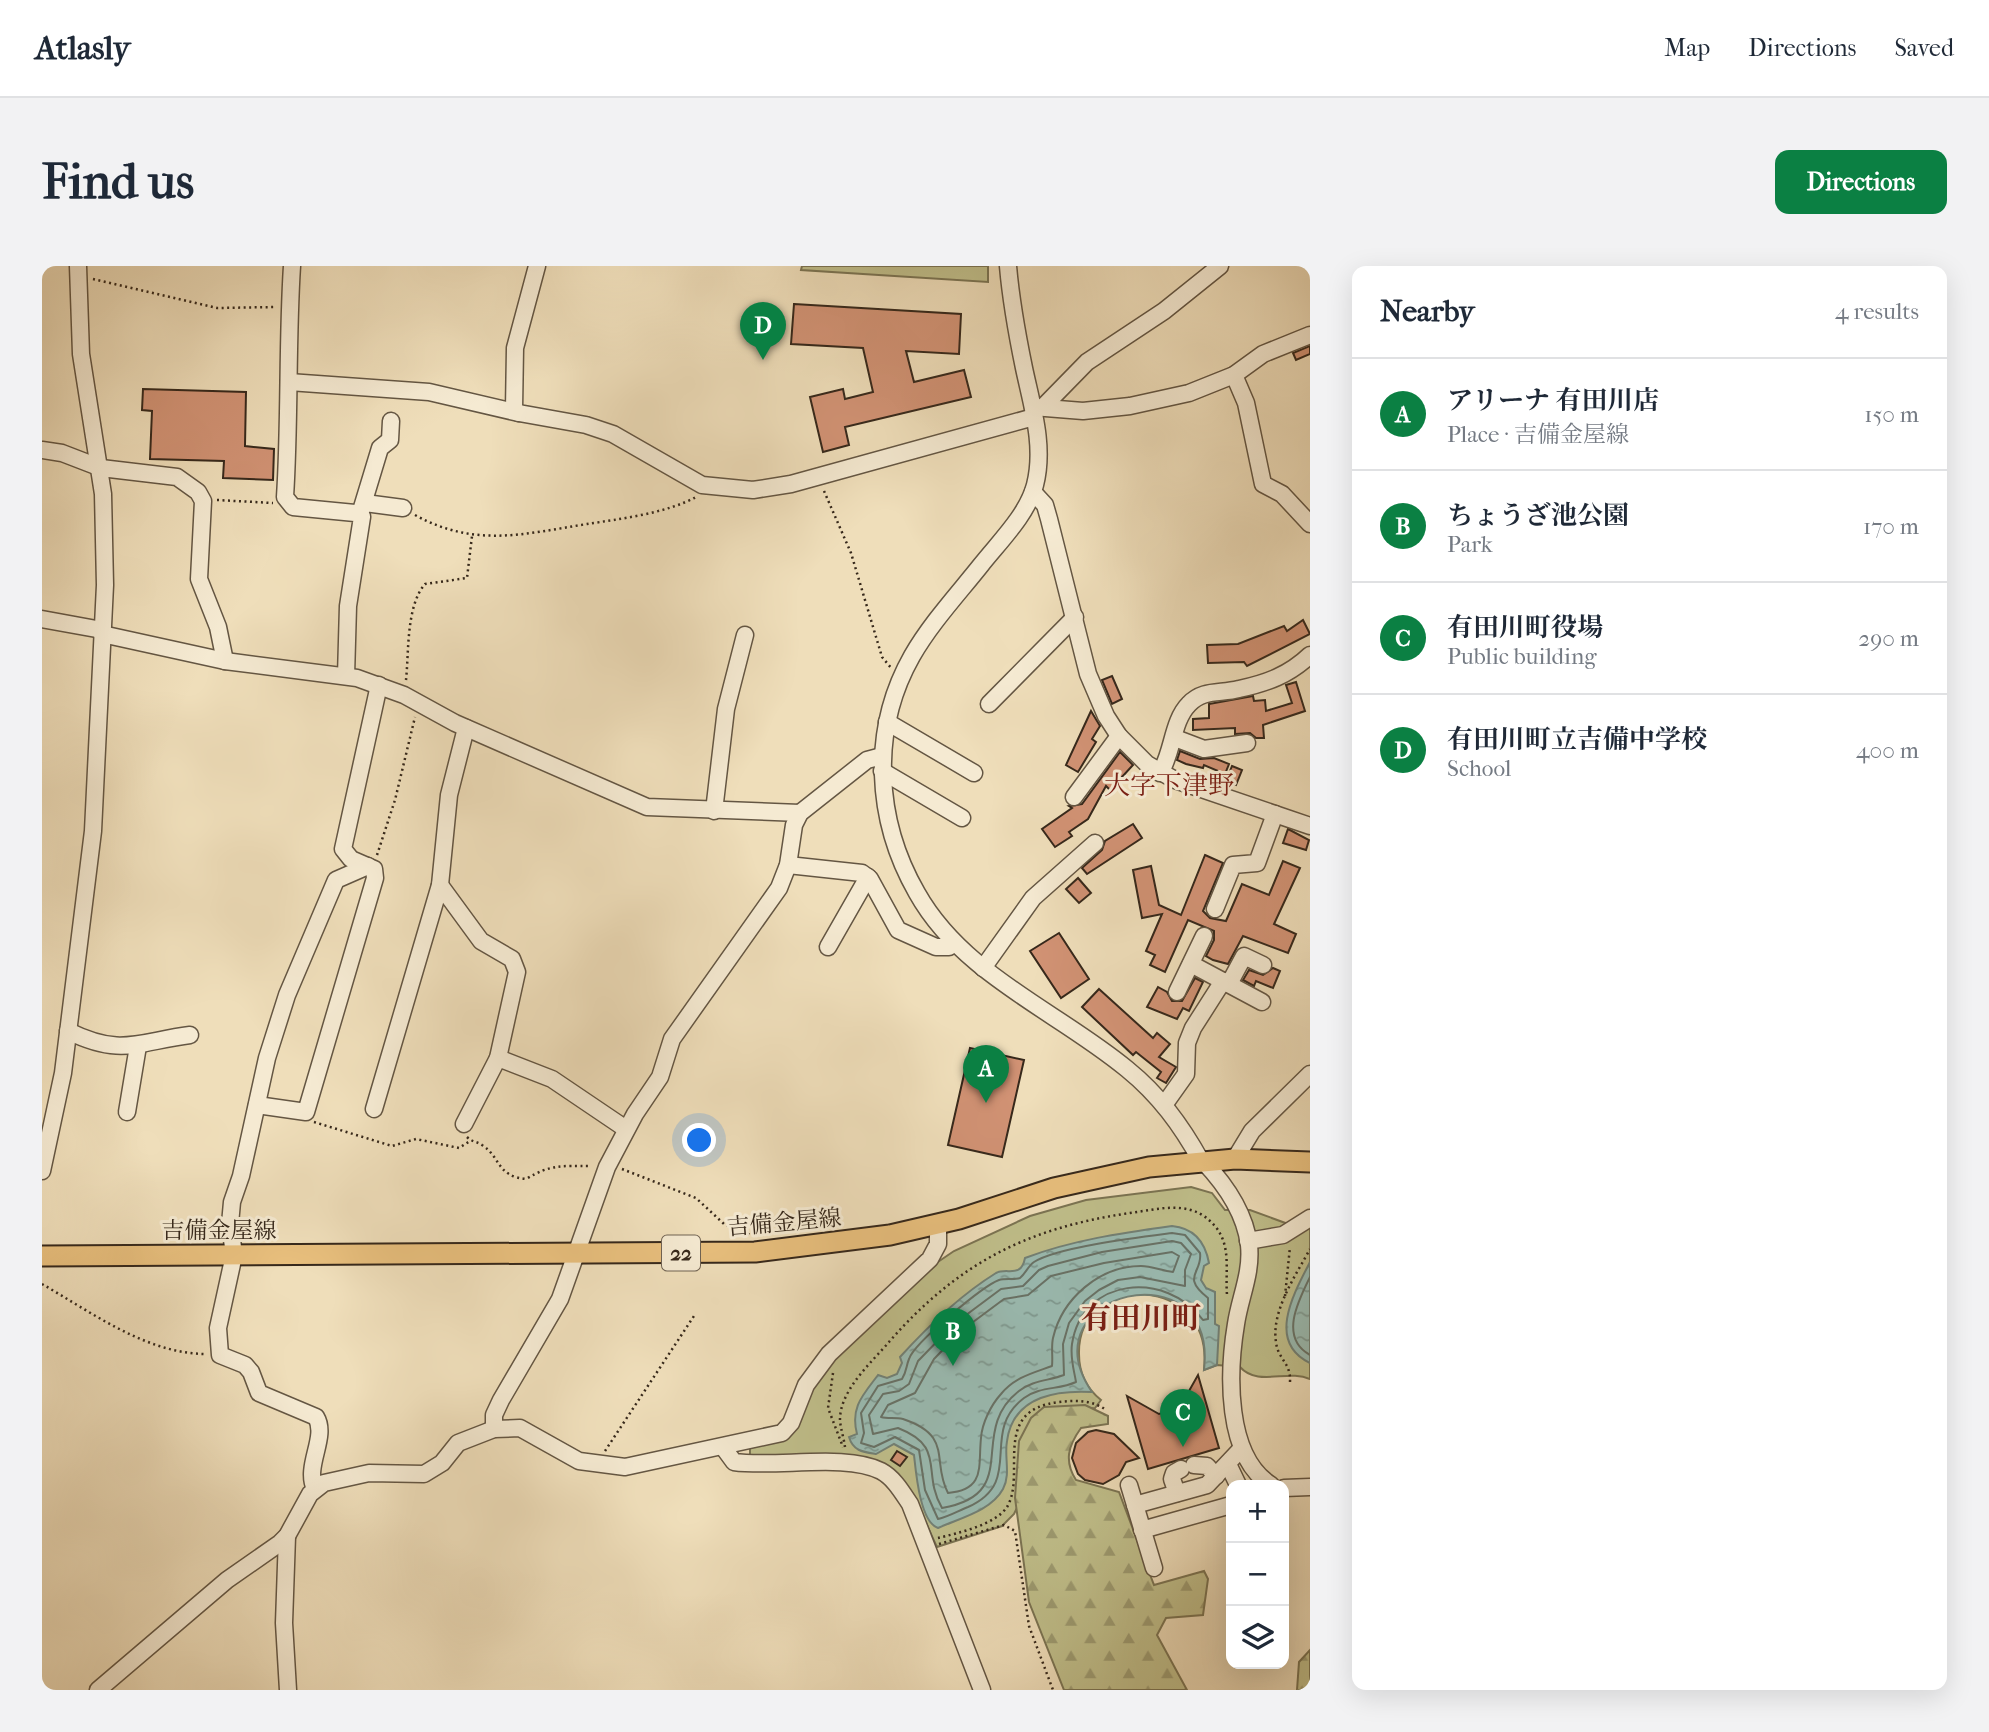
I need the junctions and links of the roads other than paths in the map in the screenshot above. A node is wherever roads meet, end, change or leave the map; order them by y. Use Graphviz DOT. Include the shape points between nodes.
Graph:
graph roads {
  1 [pos="292,266"];
  2 [pos="537,266"];
  3 [pos="1008,266"];
  4 [pos="1220,266"];
  5 [pos="78,272"];
  6 [pos="1310,335"];
  7 [pos="1234,375"];
  8 [pos="289,382"];
  9 [pos="1037,410"];
  10 [pos="519,413"];
  11 [pos="391,421"];
  12 [pos="42,450"];
  13 [pos="101,468"];
  14 [pos="1033,492"];
  15 [pos="403,508"];
  16 [pos="363,509"];
  17 [pos="1310,524"];
  18 [pos="1075,617"];
  19 [pos="42,620"];
  20 [pos="102,632"];
  21 [pos="745,635"];
  22 [pos="1310,655"];
  23 [pos="225,661"];
  24 [pos="346,676"];
  25 [pos="379,685"];
  26 [pos="989,704"];
  27 [pos="887,722"];
  28 [pos="466,728"];
  29 [pos="1119,736"];
  30 [pos="1175,738"];
  31 [pos="1247,743"];
  32 [pos="882,764"];
  33 [pos="974,773"];
  34 [pos="1160,773"];
  35 [pos="1073,797"];
  36 [pos="713,811"];
  37 [pos="800,813"];
  38 [pos="1275,814"];
  39 [pos="962,818"];
  40 [pos="1310,826"];
  41 [pos="1095,843"];
  42 [pos="368,866"];
  43 [pos="788,866"];
  44 [pos="868,877"];
  45 [pos="440,886"];
  46 [pos="1215,909"];
  47 [pos="1204,936"];
  48 [pos="954,943"];
  49 [pos="828,947"];
  50 [pos="1191,964"];
  51 [pos="1263,965"];
  52 [pos="983,968"];
  53 [pos="1226,982"];
  54 [pos="1177,992"];
  55 [pos="1262,1002"];
  56 [pos="68,1031"];
  57 [pos="190,1035"];
  58 [pos="138,1046"];
  59 [pos="498,1058"];
  60 [pos="1310,1074"];
  61 [pos="257,1105"];
  62 [pos="1164,1105"];
  63 [pos="374,1109"];
  64 [pos="127,1112"];
  65 [pos="464,1124"];
  66 [pos="626,1129"];
  67 [pos="1235,1159"];
  68 [pos="1202,1161"];
  69 [pos="1310,1162"];
  70 [pos="42,1171"];
  71 [pos="1310,1218"];
  72 [pos="938,1225"];
  73 [pos="1248,1241"];
  74 [pos="575,1253"];
  75 [pos="233,1255"];
  76 [pos="42,1256"];
  77 [pos="494,1429"];
  78 [pos="723,1447"];
  79 [pos="1241,1449"];
  80 [pos="1222,1470"];
  81 [pos="1233,1480"];
  82 [pos="1264,1480"];
  83 [pos="1129,1485"];
  84 [pos="1310,1487"];
  85 [pos="1289,1488"];
  86 [pos="315,1489"];
  87 [pos="1177,1493"];
  88 [pos="1135,1505"];
  89 [pos="1226,1506"];
  90 [pos="1142,1530"];
  91 [pos="287,1536"];
  92 [pos="1154,1568"];
  93 [pos="98,1690"];
  94 [pos="288,1690"];
  95 [pos="982,1690"];
  1 -- 8 [label="street"];
  2 -- 10 [label="street" via="515,348 512,405"];
  3 -- 9 [label="street" via="1013,310"];
  4 -- 9 [label="street" via="1164,311 1087,362"];
  5 -- 13 [label="street" via="81,354"];
  6 -- 7 [label="street" via="1263,354"];
  7 -- 9 [label="street" via="1189,393 1130,406"];
  7 -- 17 [label="street" via="1246,402 1263,484 1282,494"];
  8 -- 10 [label="street" via="429,392"];
  8 -- 16 [label="street" via="285,497 291,505"];
  9 -- 10 [label="street" via="819,478 753,490 702,485 613,434"];
  9 -- 14 [label="street" via="1039,453"];
  11 -- 16 [label="street" via="390,440 380,448"];
  12 -- 13 [label="street"];
  13 -- 20 [label="street"];
  13 -- 23 [label="street" via="177,477 203,499 199,579 218,627"];
  14 -- 18 [label="street" via="1045,505"];
  14 -- 27 [label="street" via="1019,517 924,637 901,676"];
  15 -- 16 [label="street"];
  16 -- 24 [label="street" via="348,606"];
  18 -- 26 [label="street"];
  18 -- 29 [label="street" via="1096,696"];
  19 -- 20 [label="street"];
  20 -- 23 [label="street"];
  20 -- 56 [label="street" via="93,831"];
  21 -- 36 [label="street" via="726,709"];
  22 -- 30 [label="street" via="1278,678 1197,696 1186,707"];
  23 -- 24 [label="street"];
  24 -- 25 [label="street"];
  25 -- 28 [label="street"];
  25 -- 42 [label="street" via="343,841 345,855"];
  27 -- 32 [label="street"];
  27 -- 33 [label="street"];
  28 -- 36 [label="street" via="647,807"];
  28 -- 45 [label="street" via="449,795"];
  29 -- 34 [label="street"];
  29 -- 35 [label="street"];
  30 -- 31 [label="street" via="1204,749"];
  30 -- 34 [label="street"];
  32 -- 37 [label="street" via="867,760"];
  32 -- 39 [label="street"];
  32 -- 48 [label="street" via="889,825 899,855 918,895"];
  34 -- 38 [label="street"];
  36 -- 37 [label="street"];
  37 -- 43 [label="street"];
  38 -- 40 [label="street"];
  38 -- 46 [label="street" via="1257,863 1233,865"];
  41 -- 52 [label="street" via="1033,898"];
  42 -- 61 [label="street" via="336,880 287,995"];
  42 -- 61 [label="street" via="374,869 375,878 306,1112"];
  43 -- 44 [label="street" via="852,870"];
  43 -- 66 [label="street" via="779,888 672,1039 660,1077"];
  44 -- 48 [label="street" via="898,930 936,947"];
  44 -- 49 [label="street"];
  45 -- 59 [label="street" via="481,941 516,964"];
  45 -- 63 [label="street"];
  47 -- 50 [label="street"];
  48 -- 52 [label="street"];
  50 -- 53 [label="street"];
  50 -- 54 [label="street"];
  51 -- 53 [label="street" via="1244,956"];
  52 -- 62 [label="street" via="1112,1058"];
  53 -- 55 [label="street"];
  53 -- 62 [label="street" via="1193,1028 1187,1043 1186,1074"];
  56 -- 58 [label="street" via="106,1046"];
  56 -- 70 [label="street"];
  57 -- 58 [label="street"];
  58 -- 64 [label="street"];
  59 -- 65 [label="street"];
  59 -- 66 [label="street" via="552,1079"];
  60 -- 67 [label="street" via="1252,1131"];
  61 -- 75 [label="street" via="229,1214"];
  62 -- 68 [label="street"];
  66 -- 74 [label="street"];
  67 -- 68 [label="main road, 吉備金屋線 / 22"];
  67 -- 69 [label="main road, 吉備金屋線 / 22"];
  68 -- 72 [label="main road, 吉備金屋線 / 22" via="1107,1175"];
  68 -- 73 [label="street" via="1237,1207"];
  71 -- 73 [label="street" via="1283,1235"];
  72 -- 74 [label="main road, 吉備金屋線 / 22" via="840,1244 755,1252"];
  72 -- 78 [label="street" via="935,1252 829,1354 806,1385 788,1429"];
  73 -- 79 [label="street" via="1247,1280 1233,1356 1234,1417"];
  74 -- 75 [label="main road, 吉備金屋線 / 22"];
  74 -- 77 [label="street" via="559,1299 501,1400"];
  75 -- 76 [label="main road, 吉備金屋線 / 22"];
  75 -- 86 [label="street" via="218,1328 219,1351 251,1371 259,1393 316,1416 319,1427 310,1479"];
  77 -- 78 [label="street" via="530,1431 571,1457 596,1465 639,1466"];
  77 -- 86 [label="street" via="458,1443 442,1463 424,1474 346,1476"];
  78 -- 95 [label="street" via="734,1462 851,1463 883,1472 897,1485 910,1504"];
  79 -- 80 [label="street"];
  79 -- 82 [label="street"];
  80 -- 81 [label="street"];
  80 -- 87 [label="street" via="1203,1487"];
  80 -- 87 [label="street" via="1187,1467 1174,1473"];
  83 -- 88 [label="street"];
  84 -- 85 [label="street"];
  86 -- 91 [label="street"];
  87 -- 88 [label="street"];
  88 -- 90 [label="street"];
  89 -- 90 [label="street"];
  90 -- 92 [label="street"];
  91 -- 93 [label="street" via="227,1580"];
  91 -- 94 [label="street" via="284,1623"];
}
